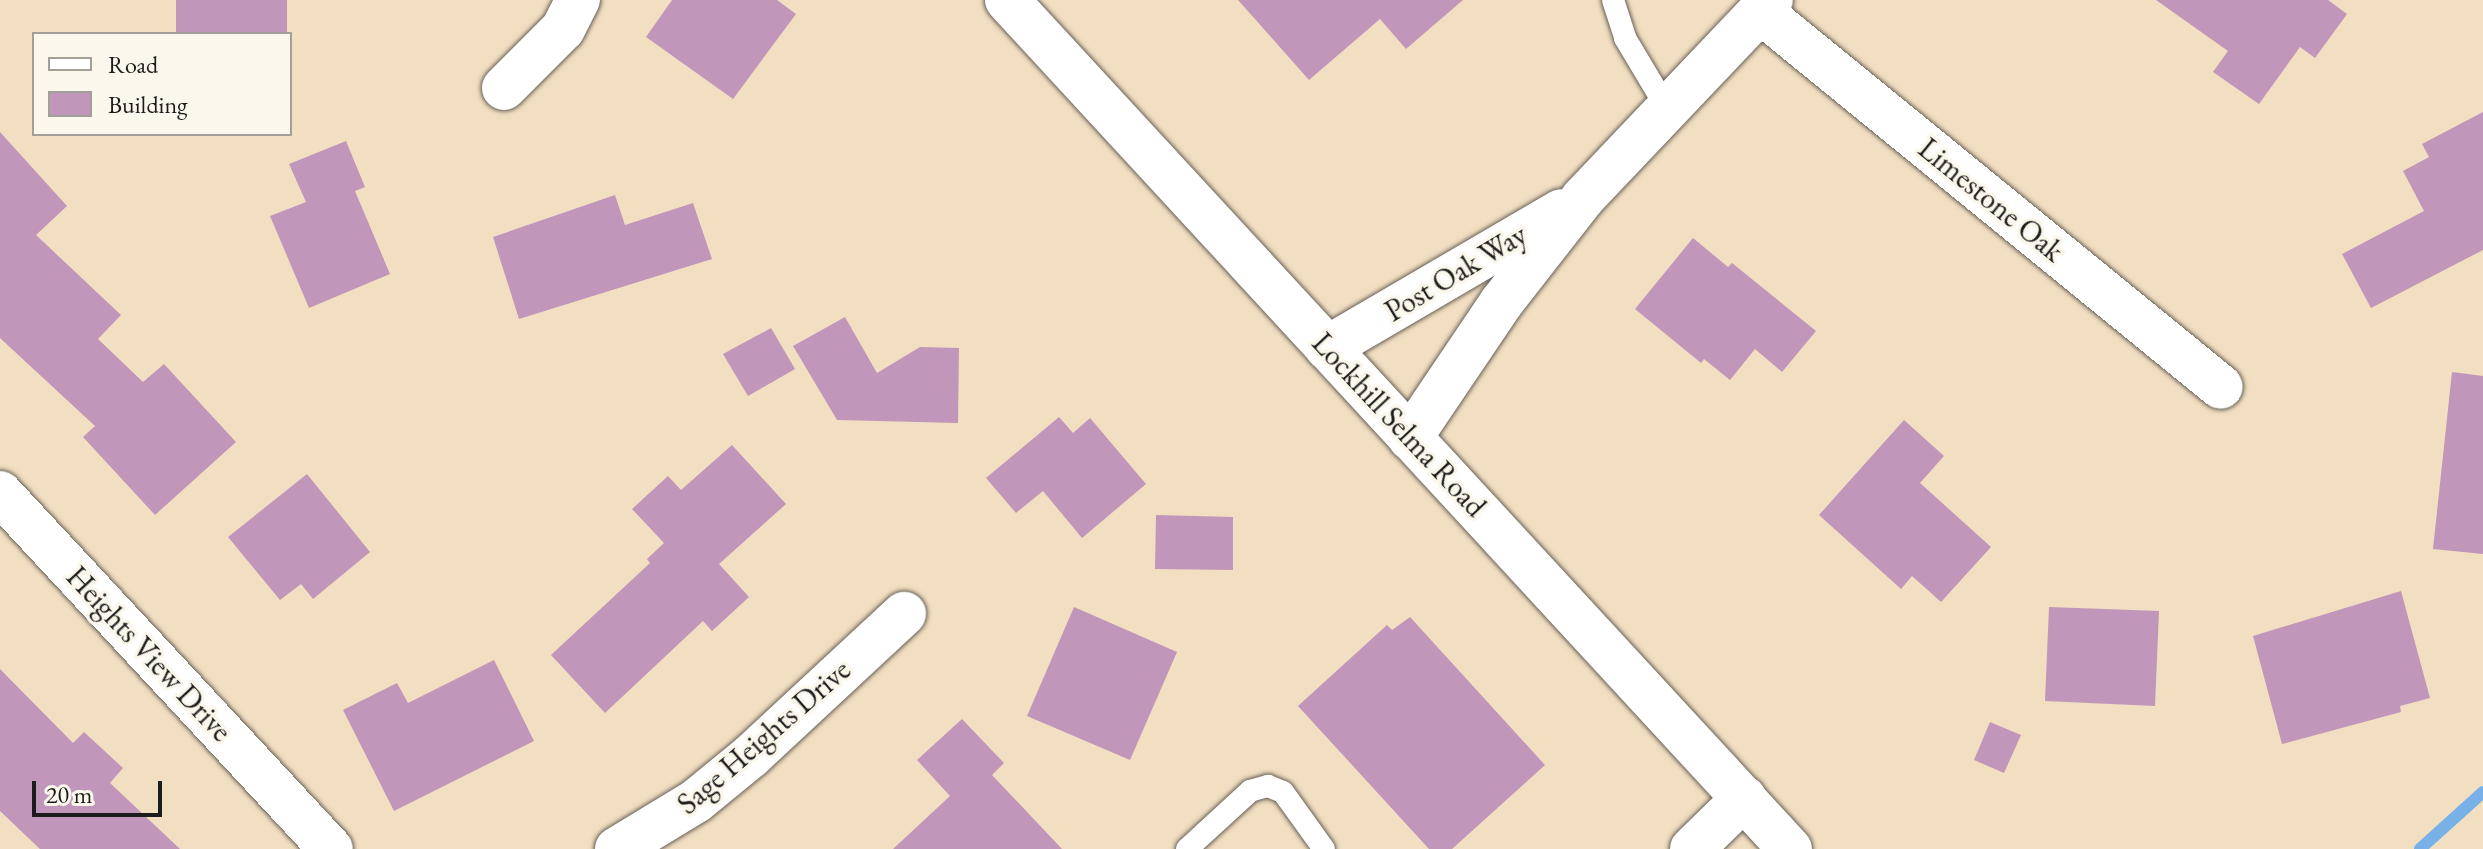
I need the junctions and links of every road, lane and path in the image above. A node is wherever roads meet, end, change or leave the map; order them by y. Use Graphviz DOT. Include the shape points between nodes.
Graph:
graph roads {
  1 [pos="578,0"];
  2 [pos="1007,0"];
  3 [pos="1613,0"];
  4 [pos="1766,6"];
  5 [pos="504,88"];
  6 [pos="1668,110"];
  7 [pos="1583,198"];
  8 [pos="1327,348"];
  9 [pos="2221,387"];
  10 [pos="1410,438"];
  11 [pos="0,493"];
  12 [pos="904,614"];
  13 [pos="1744,798"];
  14 [pos="331,849"];
  15 [pos="617,849"];
  16 [pos="1187,849"];
  17 [pos="1324,849"];
  18 [pos="1692,849"];
  19 [pos="1790,849"];
  1 -- 5 [label="street" via="563,29"];
  2 -- 8 [label="street, Lockhill Selma Road"];
  3 -- 6 [label="lane" via="1625,38"];
  4 -- 6 [label="street, Post Oak Way"];
  4 -- 9 [label="street, Limestone Oak"];
  6 -- 7 [label="street, Post Oak Way"];
  7 -- 8 [label="street, Post Oak Way"];
  7 -- 10 [label="street, Post Oak Way" via="1501,303"];
  8 -- 10 [label="street, Lockhill Selma Road"];
  10 -- 13 [label="street, Lockhill Selma Road"];
  11 -- 14 [label="street, Heights View Drive"];
  12 -- 15 [label="street, Sage Heights Drive" via="751,756 696,801"];
  13 -- 18 [label="street"];
  13 -- 19 [label="street, Lockhill Selma Road"];
  16 -- 17 [label="lane" via="1250,791 1268,786 1283,792"];
}
